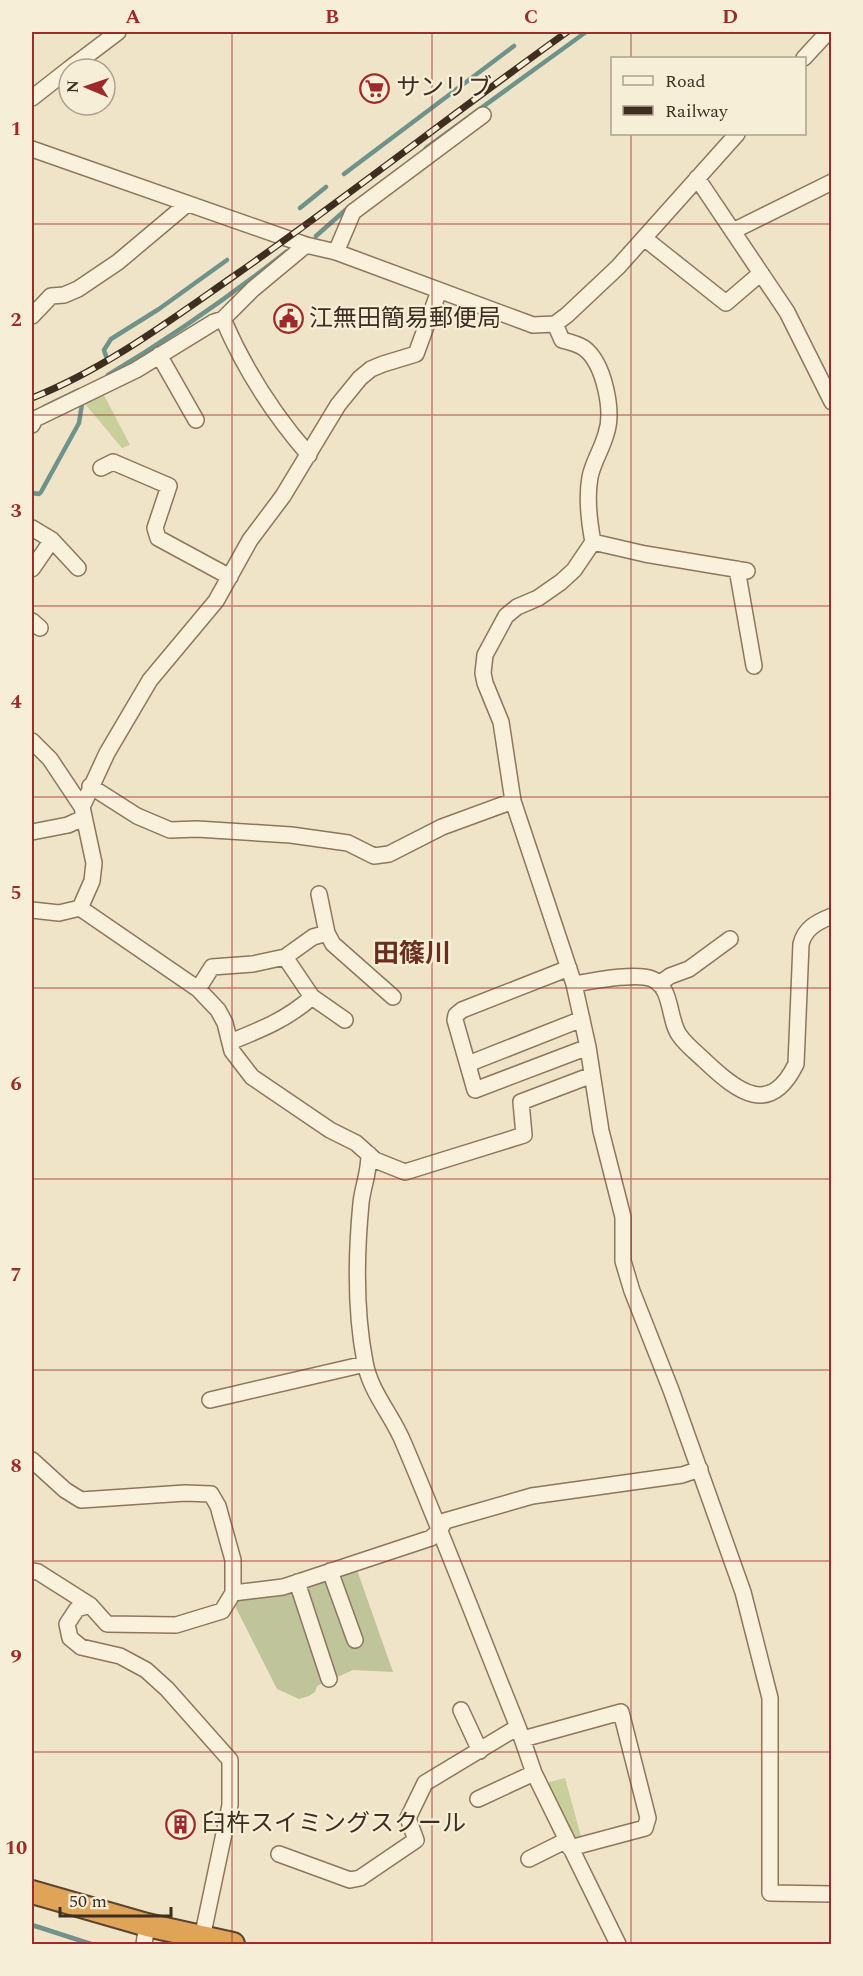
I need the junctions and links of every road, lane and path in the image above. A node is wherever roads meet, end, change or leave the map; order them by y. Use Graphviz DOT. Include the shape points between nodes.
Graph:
graph roads {
  1 [pos="118,32"];
  2 [pos="828,32"];
  3 [pos="85,57"];
  4 [pos="805,57"];
  5 [pos="57,78"];
  6 [pos="32,98"];
  7 [pos="483,115"];
  8 [pos="736,135"];
  9 [pos="32,149"];
  10 [pos="697,177"];
  11 [pos="831,182"];
  12 [pos="187,204"];
  13 [pos="733,231"];
  14 [pos="644,238"];
  15 [pos="306,245"];
  16 [pos="336,252"];
  17 [pos="761,273"];
  18 [pos="439,291"];
  19 [pos="32,316"];
  20 [pos="223,320"];
  21 [pos="555,324"];
  22 [pos="159,355"];
  23 [pos="831,402"];
  24 [pos="196,420"];
  25 [pos="32,425"];
  26 [pos="309,455"];
  27 [pos="101,468"];
  28 [pos="32,528"];
  29 [pos="52,540"];
  30 [pos="593,542"];
  31 [pos="78,568"];
  32 [pos="32,569"];
  33 [pos="230,577"];
  34 [pos="754,666"];
  35 [pos="32,741"];
  36 [pos="90,786"];
  37 [pos="513,801"];
  38 [pos="82,812"];
  39 [pos="32,832"];
  40 [pos="319,894"];
  41 [pos="81,908"];
  42 [pos="32,910"];
  43 [pos="831,916"];
  44 [pos="327,933"];
  45 [pos="730,939"];
  46 [pos="285,957"];
  47 [pos="569,968"];
  48 [pos="574,984"];
  49 [pos="659,984"];
  50 [pos="198,989"];
  51 [pos="312,997"];
  52 [pos="393,997"];
  53 [pos="582,1019"];
  54 [pos="345,1020"];
  55 [pos="230,1042"];
  56 [pos="588,1047"];
  57 [pos="468,1064"];
  58 [pos="592,1076"];
  59 [pos="369,1154"];
  60 [pos="365,1364"];
  61 [pos="210,1400"];
  62 [pos="32,1460"];
  63 [pos="699,1469"];
  64 [pos="439,1531"];
  65 [pos="32,1571"];
  66 [pos="330,1571"];
  67 [pos="297,1582"];
  68 [pos="233,1593"];
  69 [pos="90,1605"];
  70 [pos="355,1640"];
  71 [pos="329,1679"];
  72 [pos="461,1710"];
  73 [pos="520,1733"];
  74 [pos="480,1751"];
  75 [pos="534,1773"];
  76 [pos="478,1799"];
  77 [pos="569,1844"];
  78 [pos="279,1854"];
  79 [pos="529,1859"];
  80 [pos="32,1892"];
  81 [pos="831,1894"];
  82 [pos="146,1934"];
  83 [pos="202,1938"];
  84 [pos="233,1944"];
  85 [pos="618,1944"];
  1 -- 3 [label="street"];
  2 -- 4 [label="street"];
  5 -- 6 [label="street"];
  7 -- 16 [label="street" via="353,212"];
  8 -- 10 [label="street"];
  9 -- 12 [label="street"];
  10 -- 13 [label="street"];
  10 -- 14 [label="street"];
  11 -- 13 [label="street"];
  12 -- 15 [label="street"];
  12 -- 19 [label="street" via="118,262 78,290 51,296"];
  13 -- 17 [label="street"];
  14 -- 17 [label="street" via="726,303"];
  14 -- 21 [label="street"];
  15 -- 16 [label="street"];
  15 -- 20 [label="street"];
  16 -- 18 [label="street"];
  17 -- 23 [label="street" via="788,312"];
  18 -- 21 [label="street" via="533,324"];
  18 -- 26 [label="street" via="416,354 371,369 360,378 338,405"];
  20 -- 22 [label="street"];
  20 -- 26 [label="street" via="285,428"];
  21 -- 30 [label="street" via="562,340 592,356 609,408 607,434 592,469 588,492"];
  22 -- 24 [label="street"];
  22 -- 25 [label="street" via="35,419"];
  26 -- 33 [label="street" via="250,540"];
  27 -- 33 [label="street" via="113,462 169,486 155,528 158,538"];
  28 -- 29 [label="street"];
  29 -- 31 [label="street"];
  29 -- 32 [label="street"];
  30 -- 34 [label="street" via="742,570"];
  30 -- 37 [label="street" via="561,582 506,616 485,655 485,682 501,722"];
  33 -- 36 [label="street" via="216,601 150,680"];
  35 -- 38 [label="street" via="50,759"];
  36 -- 37 [label="street" via="137,816 170,830 291,835 348,843 374,856 389,854 442,827"];
  36 -- 38 [label="street"];
  37 -- 47 [label="street"];
  38 -- 39 [label="street" via="68,825"];
  38 -- 41 [label="street" via="94,863"];
  40 -- 44 [label="street"];
  41 -- 42 [label="street" via="59,913"];
  41 -- 50 [label="street"];
  43 -- 49 [label="street" via="815,923 801,944 796,1064 789,1078 762,1096 743,1091 680,1036"];
  44 -- 46 [label="street" via="313,937"];
  44 -- 52 [label="street" via="333,944"];
  45 -- 49 [label="street" via="689,969"];
  46 -- 50 [label="street" via="212,967"];
  46 -- 51 [label="street"];
  47 -- 48 [label="street"];
  47 -- 57 [label="street" via="456,1015"];
  48 -- 49 [label="street" via="630,978 652,979"];
  48 -- 53 [label="street"];
  50 -- 55 [label="street" via="218,1010"];
  51 -- 54 [label="street"];
  51 -- 55 [label="street" via="272,1025"];
  53 -- 56 [label="street"];
  53 -- 57 [label="street"];
  55 -- 59 [label="street" via="252,1077"];
  56 -- 57 [label="street" via="475,1090"];
  56 -- 58 [label="street"];
  58 -- 59 [label="street" via="521,1102 524,1135 405,1172"];
  58 -- 63 [label="street" via="601,1131 623,1217 624,1261 629,1281"];
  59 -- 60 [label="street" via="361,1200 359,1253 359,1313"];
  60 -- 61 [label="street"];
  60 -- 64 [label="street" via="403,1440"];
  62 -- 68 [label="street" via="81,1500 211,1494 233,1560"];
  63 -- 64 [label="street" via="682,1475 532,1496 445,1521"];
  63 -- 81 [label="street" via="743,1592 770,1698 770,1893"];
  64 -- 66 [label="street" via="431,1538"];
  64 -- 73 [label="street"];
  65 -- 69 [label="street"];
  66 -- 67 [label="street"];
  66 -- 70 [label="street"];
  67 -- 68 [label="street"];
  67 -- 71 [label="street"];
  68 -- 69 [label="street" via="222,1611 176,1625 107,1624"];
  69 -- 83 [label="street" via="77,1609 67,1623 70,1638 81,1647 120,1656 146,1670 230,1760 230,1805"];
  72 -- 74 [label="street"];
  73 -- 74 [label="street"];
  73 -- 75 [label="street"];
  73 -- 77 [label="street" via="621,1712 648,1818 645,1828"];
  74 -- 78 [label="street" via="425,1783 408,1818 416,1840 360,1878 350,1880"];
  75 -- 76 [label="street"];
  75 -- 77 [label="street"];
  77 -- 79 [label="street"];
  77 -- 85 [label="street"];
  80 -- 82 [label="highway"];
  82 -- 83 [label="highway"];
  83 -- 84 [label="highway"];
}
